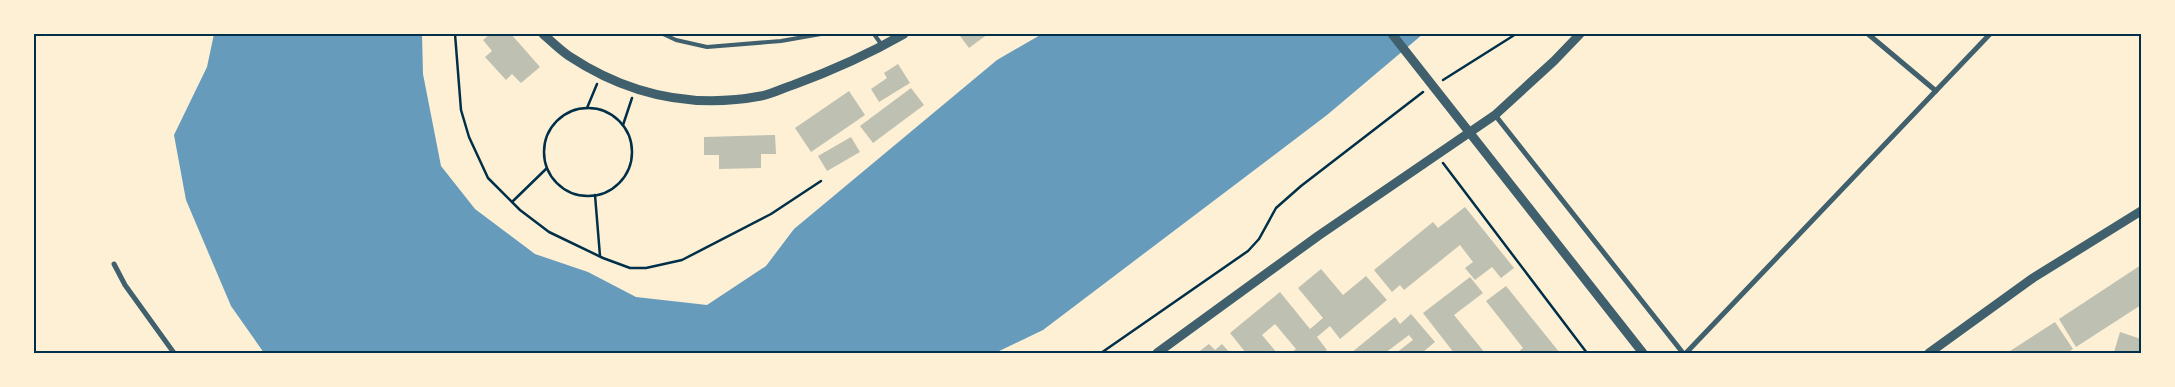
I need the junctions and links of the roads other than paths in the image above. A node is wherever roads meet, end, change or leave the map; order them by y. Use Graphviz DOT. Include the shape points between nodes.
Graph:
graph roads {
  1 [pos="543,34"];
  2 [pos="663,34"];
  3 [pos="821,34"];
  4 [pos="874,34"];
  5 [pos="904,34"];
  6 [pos="1392,34"];
  7 [pos="1580,34"];
  8 [pos="1868,34"];
  9 [pos="1990,34"];
  10 [pos="883,46"];
  11 [pos="1936,91"];
  12 [pos="1495,115"];
  13 [pos="2141,211"];
  14 [pos="114,264"];
  15 [pos="174,353"];
  16 [pos="1157,353"];
  17 [pos="1643,353"];
  18 [pos="1684,353"];
  19 [pos="1929,353"];
  1 -- 10 [label="street" via="568,56 635,89 672,99 713,101 762,96 815,77"];
  2 -- 3 [label="lane" via="707,47"];
  4 -- 10 [label="lane"];
  5 -- 10 [label="street"];
  6 -- 17 [label="street"];
  7 -- 12 [label="street"];
  8 -- 11 [label="street"];
  9 -- 11 [label="street"];
  11 -- 18 [label="street"];
  12 -- 16 [label="street" via="1318,236"];
  12 -- 18 [label="street"];
  13 -- 19 [label="street" via="2033,278"];
  14 -- 15 [label="street" via="125,285"];
}
